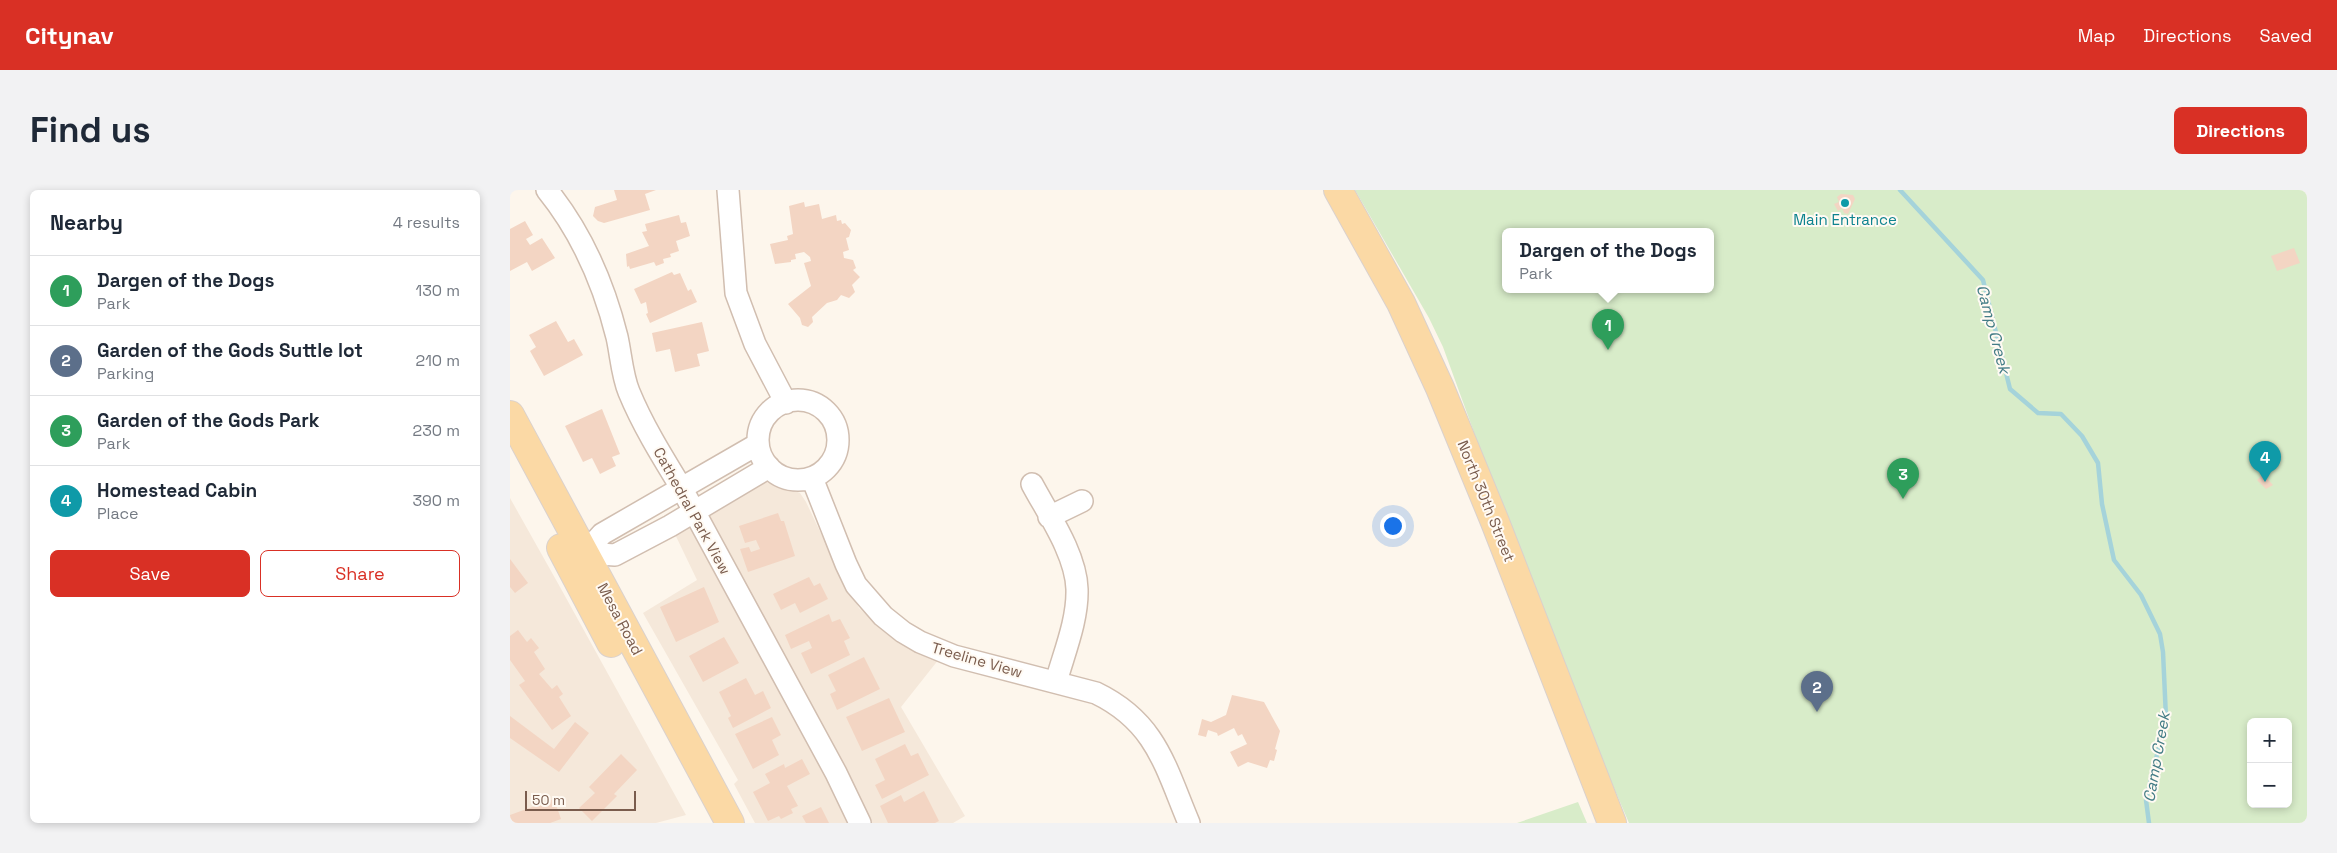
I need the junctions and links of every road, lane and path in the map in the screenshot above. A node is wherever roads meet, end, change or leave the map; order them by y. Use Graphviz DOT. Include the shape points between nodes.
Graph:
graph roads {
  1 [pos="547,190"];
  2 [pos="728,190"];
  3 [pos="1338,190"];
  4 [pos="786,403"];
  5 [pos="510,415"];
  6 [pos="758,444"];
  7 [pos="510,454"];
  8 [pos="769,467"];
  9 [pos="812,478"];
  10 [pos="1032,484"];
  11 [pos="682,489"];
  12 [pos="1082,501"];
  13 [pos="693,512"];
  14 [pos="635,514"];
  15 [pos="1049,516"];
  16 [pos="649,537"];
  17 [pos="577,558"];
  18 [pos="1056,682"];
  19 [pos="1188,822"];
  20 [pos="709,823"];
  21 [pos="730,823"];
  22 [pos="860,823"];
  23 [pos="1612,823"];
  1 -- 11 [label="street, Cathedral Park View" via="577,235 603,290 628,391 662,458"];
  2 -- 4 [label="street" via="736,293 755,344"];
  3 -- 23 [label="main road, North 30th Street" via="1401,303 1440,388"];
  4 -- 6 [label="street" via="771,410 762,422"];
  4 -- 9 [label="street" via="807,400 824,408 837,429 839,440 835,457"];
  5 -- 17 [label="main road, Mesa Road"];
  6 -- 8 [label="street"];
  6 -- 11 [label="street"];
  7 -- 17 [label="main road, Mesa Road"];
  8 -- 9 [label="street" via="791,479"];
  8 -- 13 [label="street"];
  9 -- 18 [label="street, Treeline View" via="856,585 883,616 920,642 954,656"];
  10 -- 15 [label="street"];
  11 -- 13 [label="street, Cathedral Park View"];
  11 -- 14 [label="street"];
  12 -- 15 [label="street"];
  13 -- 16 [label="street"];
  13 -- 22 [label="street, Cathedral Park View" via="836,773"];
  14 -- 16 [label="street"];
  14 -- 17 [label="street" via="602,534"];
  15 -- 18 [label="street" via="1071,560 1077,588 1074,617"];
  16 -- 17 [label="street" via="615,555"];
  17 -- 20 [label="main road, Mesa Road"];
  17 -- 21 [label="main road, Mesa Road"];
  18 -- 19 [label="street, Treeline View" via="1114,701 1142,724 1163,761"];
}
